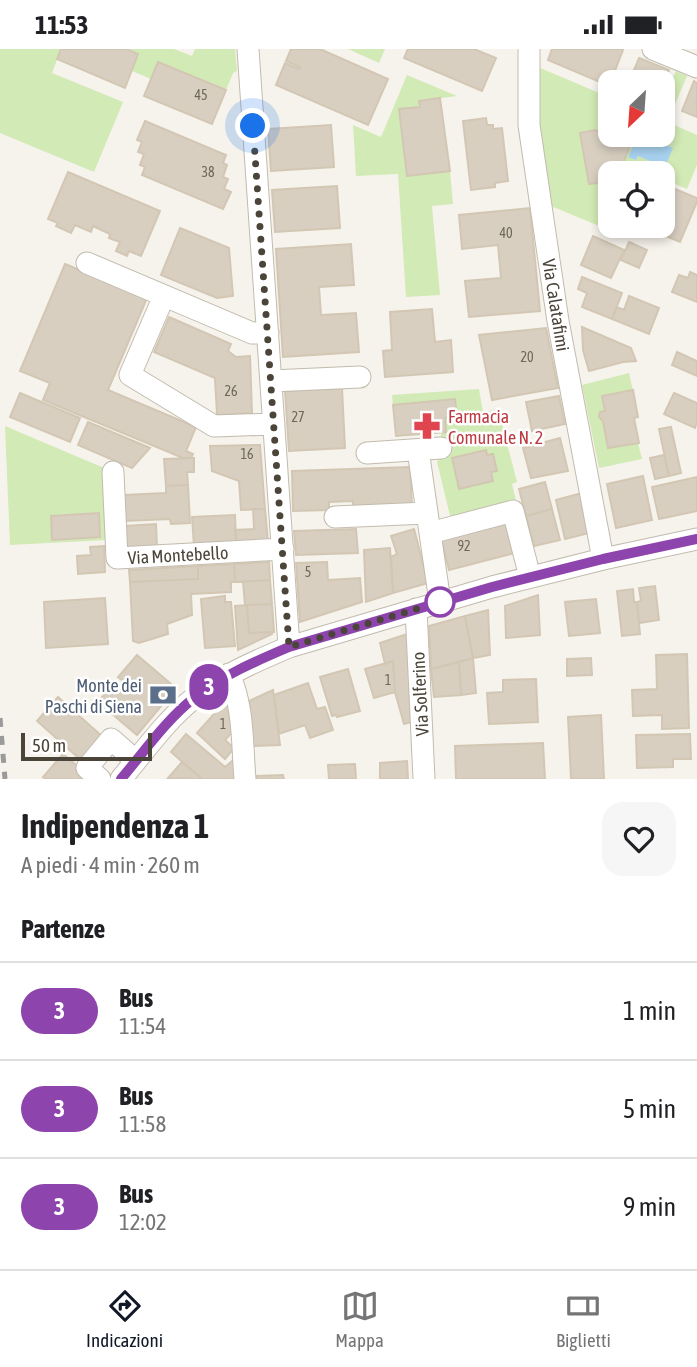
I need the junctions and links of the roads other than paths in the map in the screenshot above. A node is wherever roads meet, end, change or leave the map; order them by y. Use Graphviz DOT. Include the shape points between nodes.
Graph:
graph roads {
  1 [pos="248,49"];
  2 [pos="528,49"];
  3 [pos="653,49"];
  4 [pos="697,67"];
  5 [pos="87,263"];
  6 [pos="164,296"];
  7 [pos="268,333"];
  8 [pos="360,377"];
  9 [pos="271,381"];
  10 [pos="274,424"];
  11 [pos="441,448"];
  12 [pos="418,450"];
  13 [pos="367,453"];
  14 [pos="113,472"];
  15 [pos="335,517"];
  16 [pos="429,523"];
  17 [pos="697,539"];
  18 [pos="283,549"];
  19 [pos="603,559"];
  20 [pos="530,577"];
  21 [pos="440,602"];
  22 [pos="416,609"];
  23 [pos="289,647"];
  24 [pos="229,674"];
  25 [pos="136,761"];
  26 [pos="100,779"];
  27 [pos="121,779"];
  28 [pos="245,779"];
  29 [pos="424,779"];
  1 -- 7 [label="street"];
  2 -- 19 [label="street, Via Calatafimi" via="529,125 558,321"];
  3 -- 4 [label="street"];
  5 -- 6 [label="street"];
  6 -- 7 [label="street" via="252,333"];
  6 -- 10 [label="street" via="130,375 214,426"];
  7 -- 9 [label="street"];
  8 -- 9 [label="street"];
  9 -- 10 [label="street"];
  10 -- 18 [label="street"];
  11 -- 12 [label="street"];
  12 -- 13 [label="street"];
  12 -- 16 [label="street"];
  14 -- 18 [label="street, Via Montebello" via="117,558"];
  15 -- 16 [label="street"];
  16 -- 20 [label="street" via="513,512"];
  16 -- 21 [label="street"];
  17 -- 19 [label="street"];
  18 -- 23 [label="street"];
  19 -- 20 [label="street"];
  20 -- 21 [label="street"];
  21 -- 22 [label="street"];
  22 -- 23 [label="street"];
  22 -- 29 [label="street, Via Solferino"];
  23 -- 24 [label="street"];
  24 -- 25 [label="street" via="192,700"];
  24 -- 28 [label="street" via="239,703"];
  25 -- 26 [label="street" via="111,739 87,768"];
  25 -- 27 [label="street"];
}
